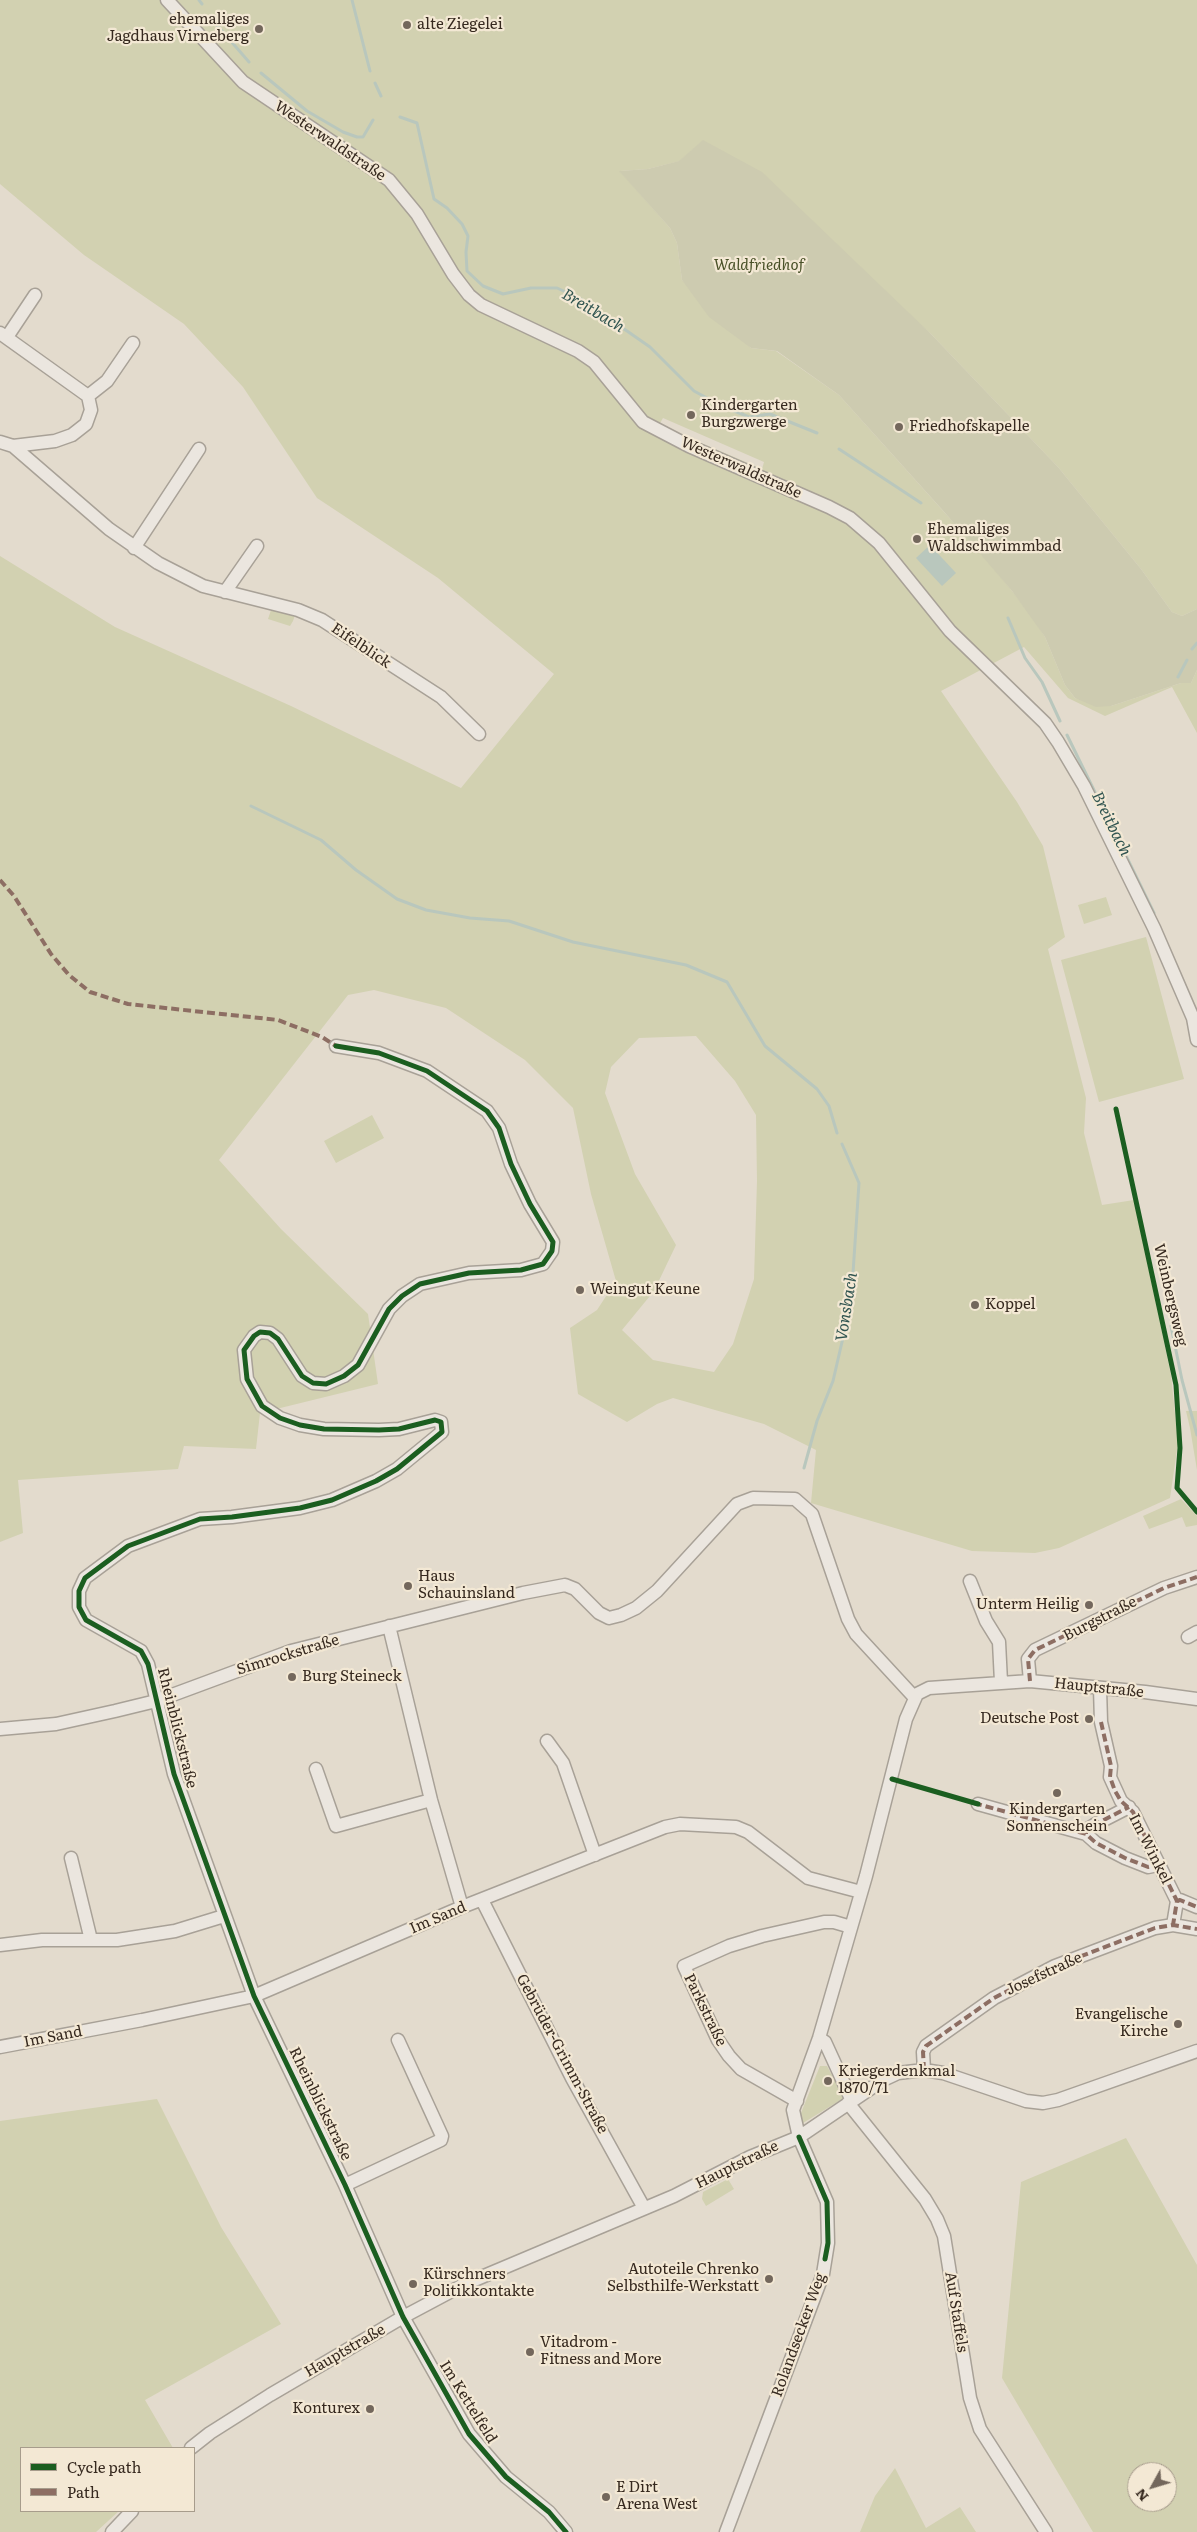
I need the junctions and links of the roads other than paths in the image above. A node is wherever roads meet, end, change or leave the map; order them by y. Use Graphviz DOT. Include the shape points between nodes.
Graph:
graph roads {
  1 [pos="167,0"];
  2 [pos="35,295"];
  3 [pos="3,335"];
  4 [pos="133,343"];
  5 [pos="88,396"];
  6 [pos="0,442"];
  7 [pos="13,446"];
  8 [pos="199,449"];
  9 [pos="257,546"];
  10 [pos="134,548"];
  11 [pos="225,592"];
  12 [pos="479,734"];
  13 [pos="1197,1040"];
  14 [pos="336,1046"];
  15 [pos="1197,1577"];
  16 [pos="970,1581"];
  17 [pos="389,1626"];
  18 [pos="1030,1681"];
  19 [pos="1001,1682"];
  20 [pos="1100,1688"];
  21 [pos="915,1698"];
  22 [pos="1197,1700"];
  23 [pos="156,1701"];
  24 [pos="0,1729"];
  25 [pos="547,1741"];
  26 [pos="316,1769"];
  27 [pos="431,1800"];
  28 [pos="978,1804"];
  29 [pos="1128,1807"];
  30 [pos="1086,1834"];
  31 [pos="595,1855"];
  32 [pos="71,1858"];
  33 [pos="1158,1865"];
  34 [pos="861,1892"];
  35 [pos="482,1900"];
  36 [pos="1176,1901"];
  37 [pos="462,1907"];
  38 [pos="1197,1907"];
  39 [pos="224,1916"];
  40 [pos="1173,1925"];
  41 [pos="851,1927"];
  42 [pos="1197,1929"];
  43 [pos="90,1940"];
  44 [pos="0,1945"];
  45 [pos="254,1996"];
  46 [pos="819,2038"];
  47 [pos="398,2040"];
  48 [pos="0,2047"];
  49 [pos="1197,2051"];
  50 [pos="924,2070"];
  51 [pos="798,2101"];
  52 [pos="850,2102"];
  53 [pos="799,2137"];
  54 [pos="345,2185"];
  55 [pos="644,2208"];
  56 [pos="403,2317"];
  57 [pos="192,2447"];
  58 [pos="131,2512"];
  59 [pos="112,2532"];
  60 [pos="566,2532"];
  61 [pos="726,2532"];
  62 [pos="1046,2532"];
  1 -- 13 [label="street, Westerwaldstraße" via="243,82 389,180 417,214 453,274 480,305 578,351 594,362 643,422 689,446 830,507 850,518 879,543 950,631 1045,724 1058,742 1084,786 1154,928 1193,1018"];
  2 -- 3 [label="street"];
  3 -- 5 [label="street"];
  4 -- 5 [label="street" via="107,381"];
  5 -- 7 [label="street" via="91,410 86,424 72,435 55,441"];
  6 -- 7 [label="street"];
  7 -- 10 [label="street, Eifelblick"];
  8 -- 10 [label="street"];
  9 -- 11 [label="street"];
  10 -- 11 [label="street, Eifelblick" via="203,586"];
  11 -- 12 [label="street, Eifelblick" via="298,610 322,620 441,697"];
  14 -- 23 [label="street, Rheinblickstraße" via="379,1053 426,1072 487,1111 499,1128 530,1204 554,1242 552,1251 543,1264 528,1268 468,1273 420,1284 389,1309 358,1365 326,1384 313,1383 302,1376 278,1339 270,1333 260,1332 248,1341 244,1350 247,1379 262,1406 280,1418 324,1429 379,1430 399,1429 435,1420 441,1422 442,1432 397,1469 353,1492 300,1508 232,1518 200,1519 183,1524 128,1546 86,1578 79,1591 79,1607 86,1620 141,1651 148,1664"];
  15 -- 18 [label="street, Burgstraße" via="1164,1588 1035,1650 1028,1659"];
  16 -- 19 [label="street" via="986,1622 1000,1642"];
  17 -- 21 [label="street, Simrockstraße" via="565,1585 609,1618 636,1608 657,1591 737,1504 753,1498 795,1500 812,1514 856,1634"];
  17 -- 23 [label="street, Simrockstraße" via="291,1652"];
  17 -- 27 [label="street"];
  18 -- 19 [label="street, Hauptstraße"];
  18 -- 20 [label="street, Hauptstraße"];
  19 -- 21 [label="street, Hauptstraße" via="929,1688"];
  20 -- 22 [label="street, Hauptstraße"];
  20 -- 29 [label="street, Im Winkel" via="1101,1722 1111,1766 1110,1777 1121,1801"];
  21 -- 34 [label="street" via="906,1719"];
  23 -- 24 [label="street, Simrockstraße" via="56,1724"];
  23 -- 39 [label="street, Rheinblickstraße" via="174,1774"];
  25 -- 31 [label="street" via="562,1763"];
  26 -- 27 [label="street" via="336,1826"];
  27 -- 37 [label="street"];
  28 -- 30 [label="street"];
  29 -- 30 [label="street" via="1086,1830"];
  29 -- 33 [label="street, Im Winkel"];
  30 -- 33 [label="street" via="1096,1844 1125,1858 1148,1867"];
  31 -- 34 [label="street, Im Sand" via="680,1824 736,1827 748,1832 808,1878"];
  31 -- 35 [label="street, Im Sand"];
  32 -- 43 [label="street"];
  33 -- 36 [label="street, Im Winkel"];
  34 -- 41 [label="street"];
  35 -- 37 [label="street, Im Sand"];
  35 -- 55 [label="street, Gebrüder-Grimm-Straße" via="572,2078"];
  36 -- 38 [label="street"];
  36 -- 40 [label="street, Im Winkel"];
  37 -- 45 [label="street, Im Sand"];
  39 -- 43 [label="street" via="175,1931 117,1940"];
  39 -- 45 [label="street, Rheinblickstraße"];
  40 -- 42 [label="street, Josefstraße"];
  40 -- 50 [label="street, Josefstraße" via="1155,1928 1055,1966 994,1998 926,2046"];
  41 -- 46 [label="street"];
  41 -- 51 [label="street, Parkstraße" via="824,1922 762,1936 729,1946 684,1966 718,2040 729,2056 740,2069"];
  43 -- 44 [label="street" via="42,1940"];
  45 -- 48 [label="street, Im Sand"];
  45 -- 54 [label="street, Rheinblickstraße"];
  46 -- 51 [label="street"];
  46 -- 52 [label="street, Auf Staffels" via="825,2042"];
  47 -- 54 [label="street" via="441,2140"];
  49 -- 50 [label="street, Hauptstraße" via="1058,2100 1043,2102 1026,2101"];
  50 -- 52 [label="street, Hauptstraße" via="898,2073"];
  51 -- 53 [label="street" via="794,2118"];
  52 -- 53 [label="street, Hauptstraße"];
  52 -- 62 [label="street, Auf Staffels" via="937,2219 944,2236 970,2398 980,2429"];
  53 -- 55 [label="street, Hauptstraße" via="775,2145 704,2182"];
  53 -- 61 [label="street, Rolandsecker Weg" via="827,2202 828,2243 823,2274"];
  54 -- 56 [label="street, Rheinblickstraße"];
  55 -- 56 [label="street, Hauptstraße" via="485,2274"];
  56 -- 57 [label="street, Hauptstraße" via="270,2395"];
  56 -- 60 [label="street, Im Kettelfeld" via="469,2434 506,2477 549,2512"];
  58 -- 59 [label="street"];
}
